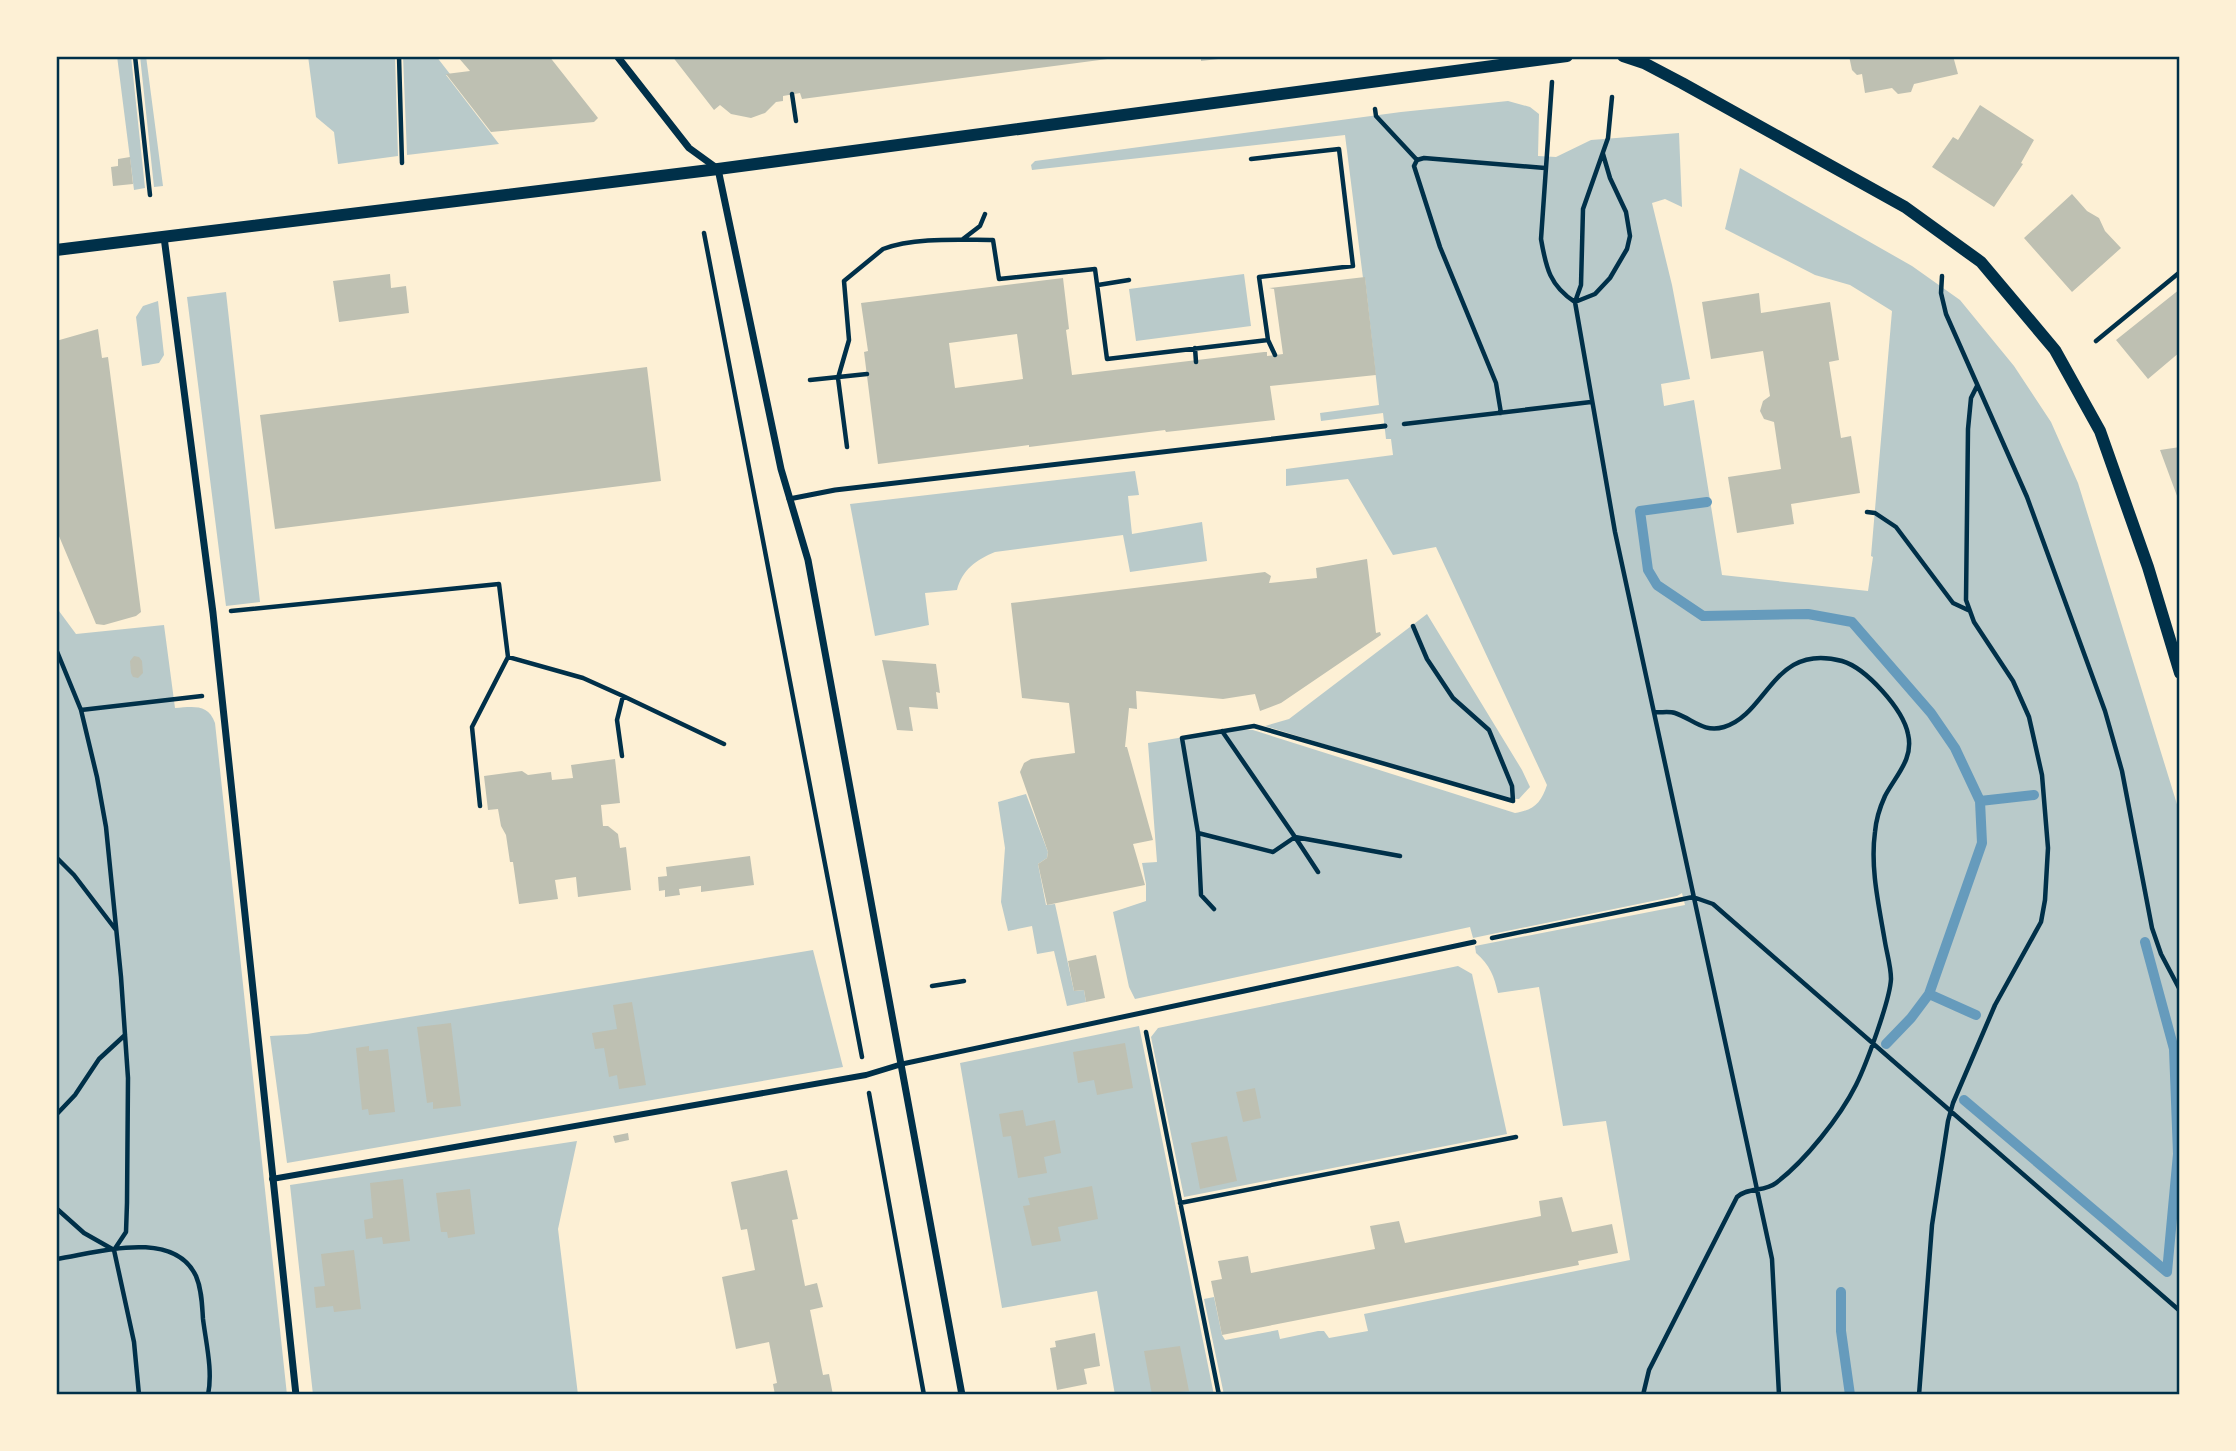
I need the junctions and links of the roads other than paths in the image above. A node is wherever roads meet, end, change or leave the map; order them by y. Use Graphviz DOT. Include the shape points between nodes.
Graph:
graph roads {
  1 [pos="617,56"];
  2 [pos="1567,56"];
  3 [pos="1623,56"];
  4 [pos="1482,61"];
  5 [pos="718,169"];
  6 [pos="164,237"];
  7 [pos="56,250"];
  8 [pos="1385,426"];
  9 [pos="789,499"];
  10 [pos="2180,673"];
  11 [pos="1474,942"];
  12 [pos="902,1064"];
  13 [pos="272,1179"];
  14 [pos="296,1395"];
  15 [pos="962,1395"];
  1 -- 5 [label="street" via="688,148"];
  2 -- 4 [label="street"];
  3 -- 10 [label="street" via="1682,83 1905,207 1981,262 2055,350 2100,431"];
  4 -- 5 [label="street"];
  5 -- 6 [label="street"];
  5 -- 9 [label="street"];
  6 -- 7 [label="street"];
  6 -- 13 [label="street" via="213,612"];
  8 -- 9 [label="lane"];
  9 -- 12 [label="street" via="810,573"];
  11 -- 12 [label="lane"];
  12 -- 13 [label="street"];
  12 -- 15 [label="street"];
  13 -- 14 [label="street"];
}
